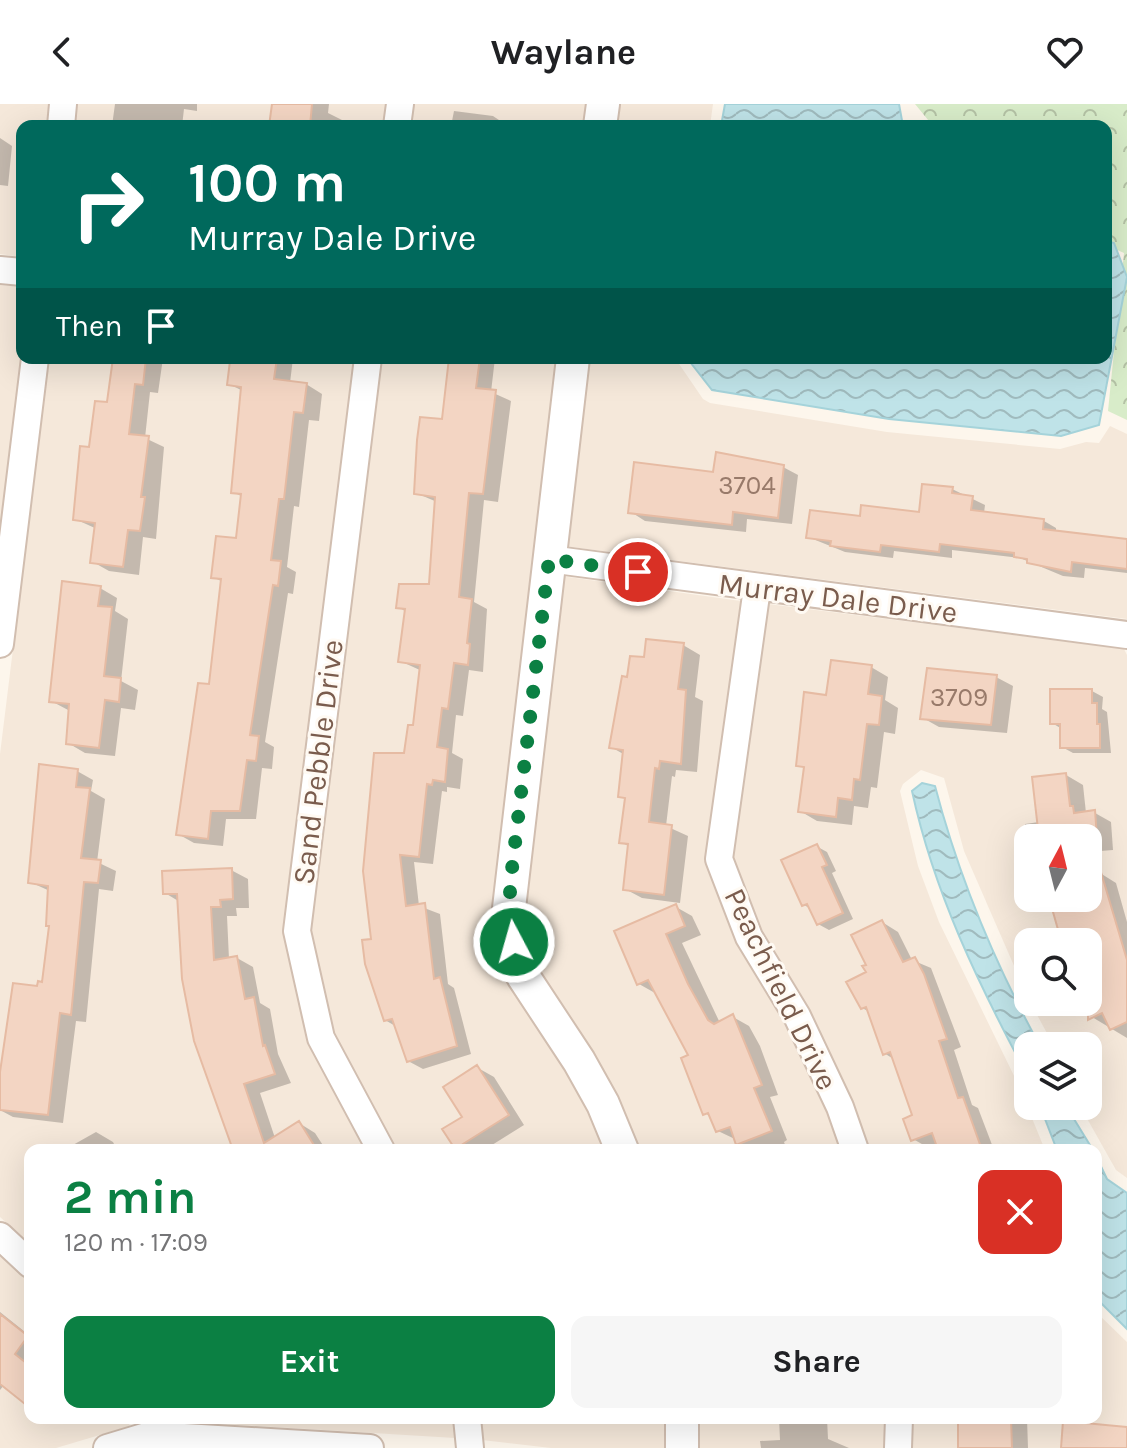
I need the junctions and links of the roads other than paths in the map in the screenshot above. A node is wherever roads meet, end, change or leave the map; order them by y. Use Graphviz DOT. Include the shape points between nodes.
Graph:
graph roads {
  1 [pos="34,364"];
  2 [pos="367,364"];
  3 [pos="572,364"];
  4 [pos="549,559"];
  5 [pos="757,588"];
  6 [pos="1127,635"];
  7 [pos="0,644"];
  8 [pos="378,1144"];
  9 [pos="620,1144"];
  10 [pos="853,1144"];
  11 [pos="0,1236"];
  12 [pos="24,1258"];
  13 [pos="468,1424"];
  14 [pos="682,1424"];
  15 [pos="899,1424"];
  16 [pos="145,1426"];
  17 [pos="107,1448"];
  18 [pos="370,1448"];
  19 [pos="470,1448"];
  20 [pos="682,1448"];
  21 [pos="898,1448"];
  1 -- 7 [label="street"];
  2 -- 8 [label="street, Sand Pebble Drive" via="297,931 321,1038"];
  3 -- 4 [label="street"];
  4 -- 5 [label="street, Murray Dale Drive"];
  4 -- 9 [label="street" via="509,908 523,976 579,1061"];
  5 -- 6 [label="street, Murray Dale Drive"];
  5 -- 10 [label="street, Peachfield Drive" via="719,859 749,937 797,1016"];
  11 -- 12 [label="street"];
  13 -- 19 [label="street"];
  14 -- 20 [label="street"];
  15 -- 21 [label="street"];
  16 -- 17 [label="street"];
  16 -- 18 [label="street"];
}
